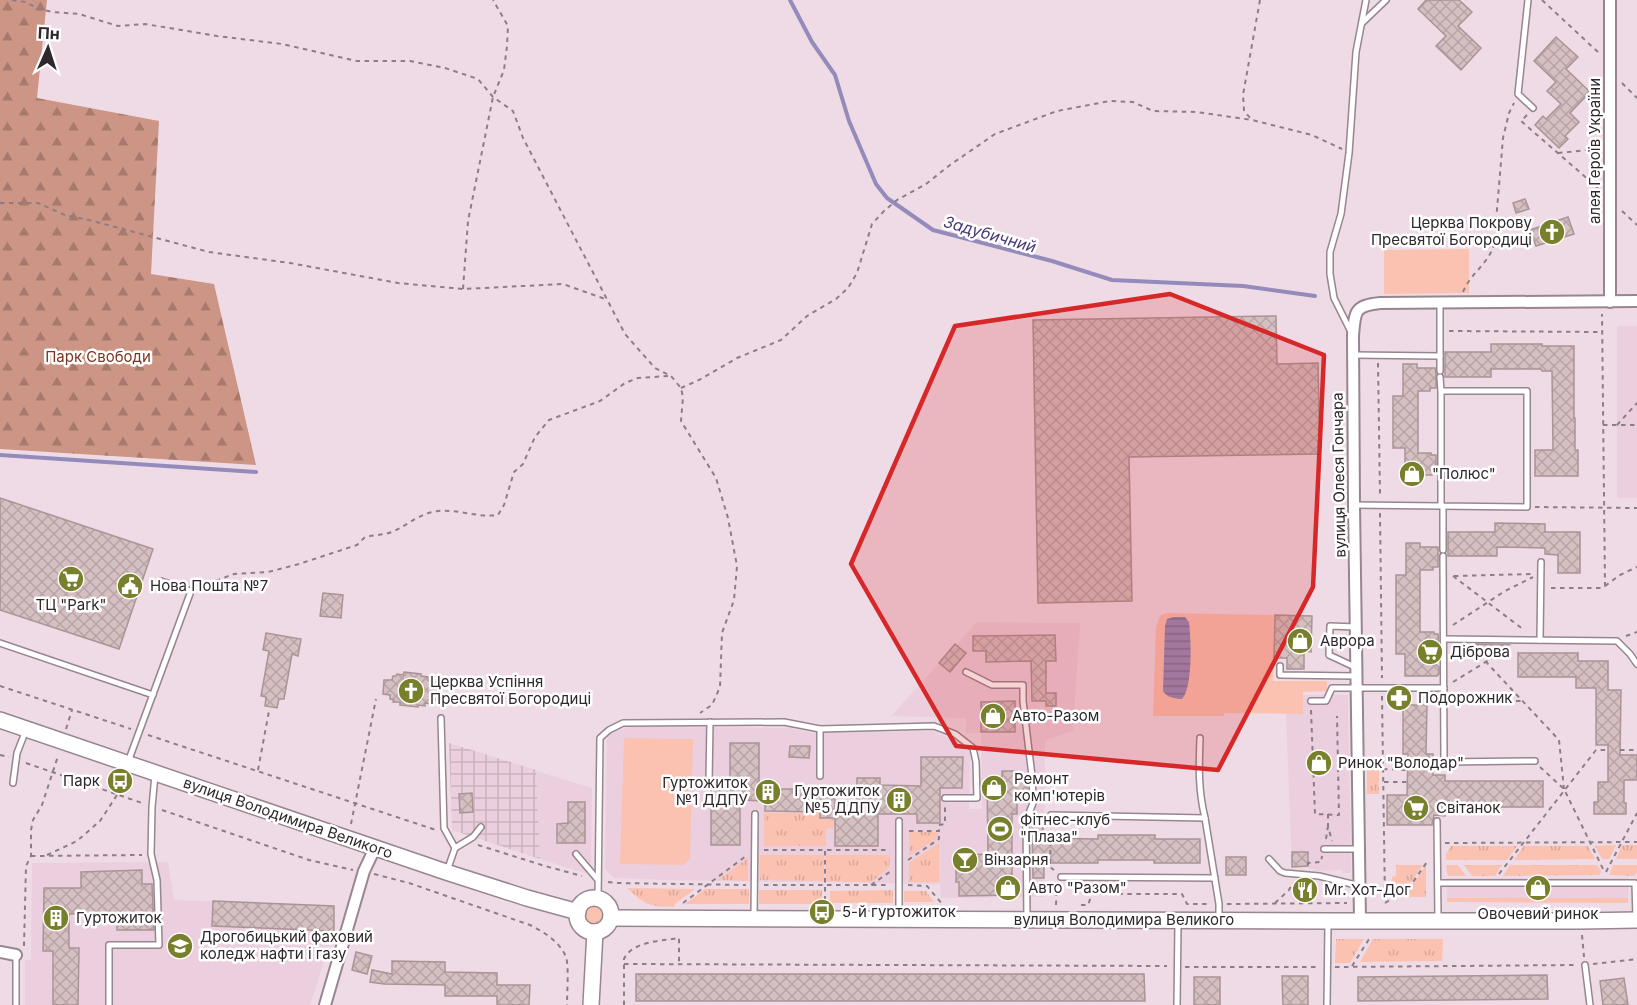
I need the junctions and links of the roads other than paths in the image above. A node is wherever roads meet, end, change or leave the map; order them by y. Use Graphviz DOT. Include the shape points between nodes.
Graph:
graph roads {
  1 [pos="1366,0"];
  2 [pos="1386,0"];
  3 [pos="1528,0"];
  4 [pos="1610,0"];
  5 [pos="1361,25"];
  6 [pos="1533,108"];
  7 [pos="1637,301"];
  8 [pos="1606,302"];
  9 [pos="1440,303"];
  10 [pos="1353,336"];
  11 [pos="1353,355"];
  12 [pos="1440,356"];
  13 [pos="1441,391"];
  14 [pos="1354,505"];
  15 [pos="1442,506"];
  16 [pos="1541,562"];
  17 [pos="161,581"];
  18 [pos="1356,627"];
  19 [pos="1444,639"];
  20 [pos="1538,640"];
  21 [pos="0,643"];
  22 [pos="1637,664"];
  23 [pos="1280,666"];
  24 [pos="966,672"];
  25 [pos="1357,672"];
  26 [pos="1357,688"];
  27 [pos="1444,688"];
  28 [pos="153,695"];
  29 [pos="1311,701"];
  30 [pos="441,718"];
  31 [pos="0,720"];
  32 [pos="710,722"];
  33 [pos="26,729"];
  34 [pos="820,729"];
  35 [pos="1200,738"];
  36 [pos="1535,761"];
  37 [pos="127,764"];
  38 [pos="155,773"];
  39 [pos="819,776"];
  40 [pos="709,782"];
  41 [pos="14,783"];
  42 [pos="945,798"];
  43 [pos="755,814"];
  44 [pos="1051,815"];
  45 [pos="1205,818"];
  46 [pos="899,820"];
  47 [pos="1437,821"];
  48 [pos="481,826"];
  49 [pos="375,848"];
  50 [pos="455,848"];
  51 [pos="1324,849"];
  52 [pos="1359,849"];
  53 [pos="576,854"];
  54 [pos="1269,859"];
  55 [pos="446,872"];
  56 [pos="1058,876"];
  57 [pos="1215,878"];
  58 [pos="598,880"];
  59 [pos="1438,883"];
  60 [pos="1360,886"];
  61 [pos="598,899"];
  62 [pos="578,912"];
  63 [pos="611,918"];
  64 [pos="754,919"];
  65 [pos="899,919"];
  66 [pos="1027,920"];
  67 [pos="1178,920"];
  68 [pos="1636,920"];
  69 [pos="1220,921"];
  70 [pos="1328,921"];
  71 [pos="1360,921"];
  72 [pos="1438,921"];
  73 [pos="595,932"];
  74 [pos="0,952"];
  75 [pos="20,955"];
  76 [pos="1585,965"];
  77 [pos="16,1005"];
  78 [pos="109,1005"];
  79 [pos="325,1005"];
  80 [pos="591,1005"];
  81 [pos="1178,1005"];
  82 [pos="1327,1005"];
  83 [pos="1590,1005"];
  1 -- 5 [label="lane"];
  2 -- 5 [label="lane"];
  3 -- 6 [label="lane" via="1518,94"];
  4 -- 8 [label="street, алея Героїв України"];
  5 -- 10 [label="lane" via="1341,214 1330,252 1334,298"];
  7 -- 8 [label="street, вулиця Олеся Гончара"];
  8 -- 9 [label="street, вулиця Олеся Гончара"];
  9 -- 10 [label="street, вулиця Олеся Гончара" via="1366,305 1354,316"];
  9 -- 12 [label="lane"];
  10 -- 11 [label="street, вулиця Олеся Гончара"];
  11 -- 12 [label="lane"];
  11 -- 14 [label="street, вулиця Олеся Гончара"];
  12 -- 13 [label="lane"];
  13 -- 15 [label="lane"];
  13 -- 15 [label="lane" via="1527,391 1527,507"];
  14 -- 15 [label="lane"];
  14 -- 18 [label="street, вулиця Олеся Гончара"];
  15 -- 19 [label="lane"];
  16 -- 20 [label="lane"];
  17 -- 28 [label="lane" via="191,591"];
  18 -- 25 [label="street, вулиця Олеся Гончара"];
  18 -- 25 [label="lane" via="1330,626 1329,655"];
  19 -- 20 [label="lane"];
  19 -- 27 [label="lane"];
  20 -- 22 [label="lane" via="1617,641"];
  21 -- 28 [label="lane"];
  23 -- 25 [label="lane" via="1280,675"];
  24 -- 66 [label="lane" via="993,686 1023,685 1033,803 1026,822"];
  25 -- 26 [label="street, вулиця Олеся Гончара"];
  26 -- 27 [label="lane"];
  26 -- 29 [label="lane" via="1332,688 1326,701"];
  26 -- 52 [label="street, вулиця Олеся Гончара"];
  27 -- 36 [label="lane" via="1444,762"];
  28 -- 37 [label="lane"];
  30 -- 50 [label="lane" via="444,828"];
  31 -- 33 [label="street, вулиця Володимира Великого"];
  32 -- 34 [label="lane" via="784,722"];
  32 -- 40 [label="lane"];
  32 -- 58 [label="lane" via="623,723 600,738"];
  33 -- 37 [label="street, вулиця Володимира Великого"];
  33 -- 41 [label="lane" via="16,759"];
  34 -- 39 [label="lane"];
  34 -- 42 [label="lane" via="934,726 955,734 973,748 977,798"];
  35 -- 45 [label="lane" via="1198,785"];
  37 -- 38 [label="street, вулиця Володимира Великого"];
  38 -- 49 [label="street, вулиця Володимира Великого"];
  38 -- 78 [label="lane" via="151,854 157,880 159,945 108,945"];
  43 -- 64 [label="lane"];
  44 -- 45 [label="lane"];
  45 -- 57 [label="lane"];
  46 -- 65 [label="lane"];
  47 -- 59 [label="lane"];
  48 -- 50 [label="lane" via="473,837"];
  49 -- 55 [label="street, вулиця Володимира Великого"];
  49 -- 79 [label="street" via="364,872"];
  50 -- 55 [label="lane"];
  51 -- 52 [label="lane"];
  52 -- 60 [label="street, вулиця Олеся Гончара"];
  53 -- 58 [label="lane"];
  54 -- 60 [label="lane" via="1285,873"];
  55 -- 62 [label="street, вулиця Володимира Великого"];
  56 -- 57 [label="lane"];
  57 -- 69 [label="lane"];
  58 -- 61 [label="lane"];
  59 -- 68 [label="lane" via="1635,883"];
  59 -- 72 [label="lane"];
  60 -- 71 [label="street, вулиця Олеся Гончара"];
  61 -- 62 [label="street" via="585,901"];
  61 -- 63 [label="street" via="609,906"];
  62 -- 73 [label="street" via="582,927"];
  63 -- 64 [label="street, вулиця Володимира Великого"];
  63 -- 73 [label="street" via="604,929"];
  64 -- 65 [label="street, вулиця Володимира Великого"];
  65 -- 66 [label="street, вулиця Володимира Великого"];
  66 -- 67 [label="street, вулиця Володимира Великого"];
  67 -- 69 [label="street, вулиця Володимира Великого"];
  67 -- 81 [label="lane"];
  68 -- 72 [label="street, вулиця Володимира Великого"];
  69 -- 70 [label="street, вулиця Володимира Великого"];
  70 -- 71 [label="street, вулиця Володимира Великого"];
  70 -- 82 [label="lane"];
  71 -- 72 [label="street, вулиця Володимира Великого"];
  73 -- 80 [label="street"];
  74 -- 75 [label="street"];
  75 -- 77 [label="lane"];
  76 -- 83 [label="lane"];
}
